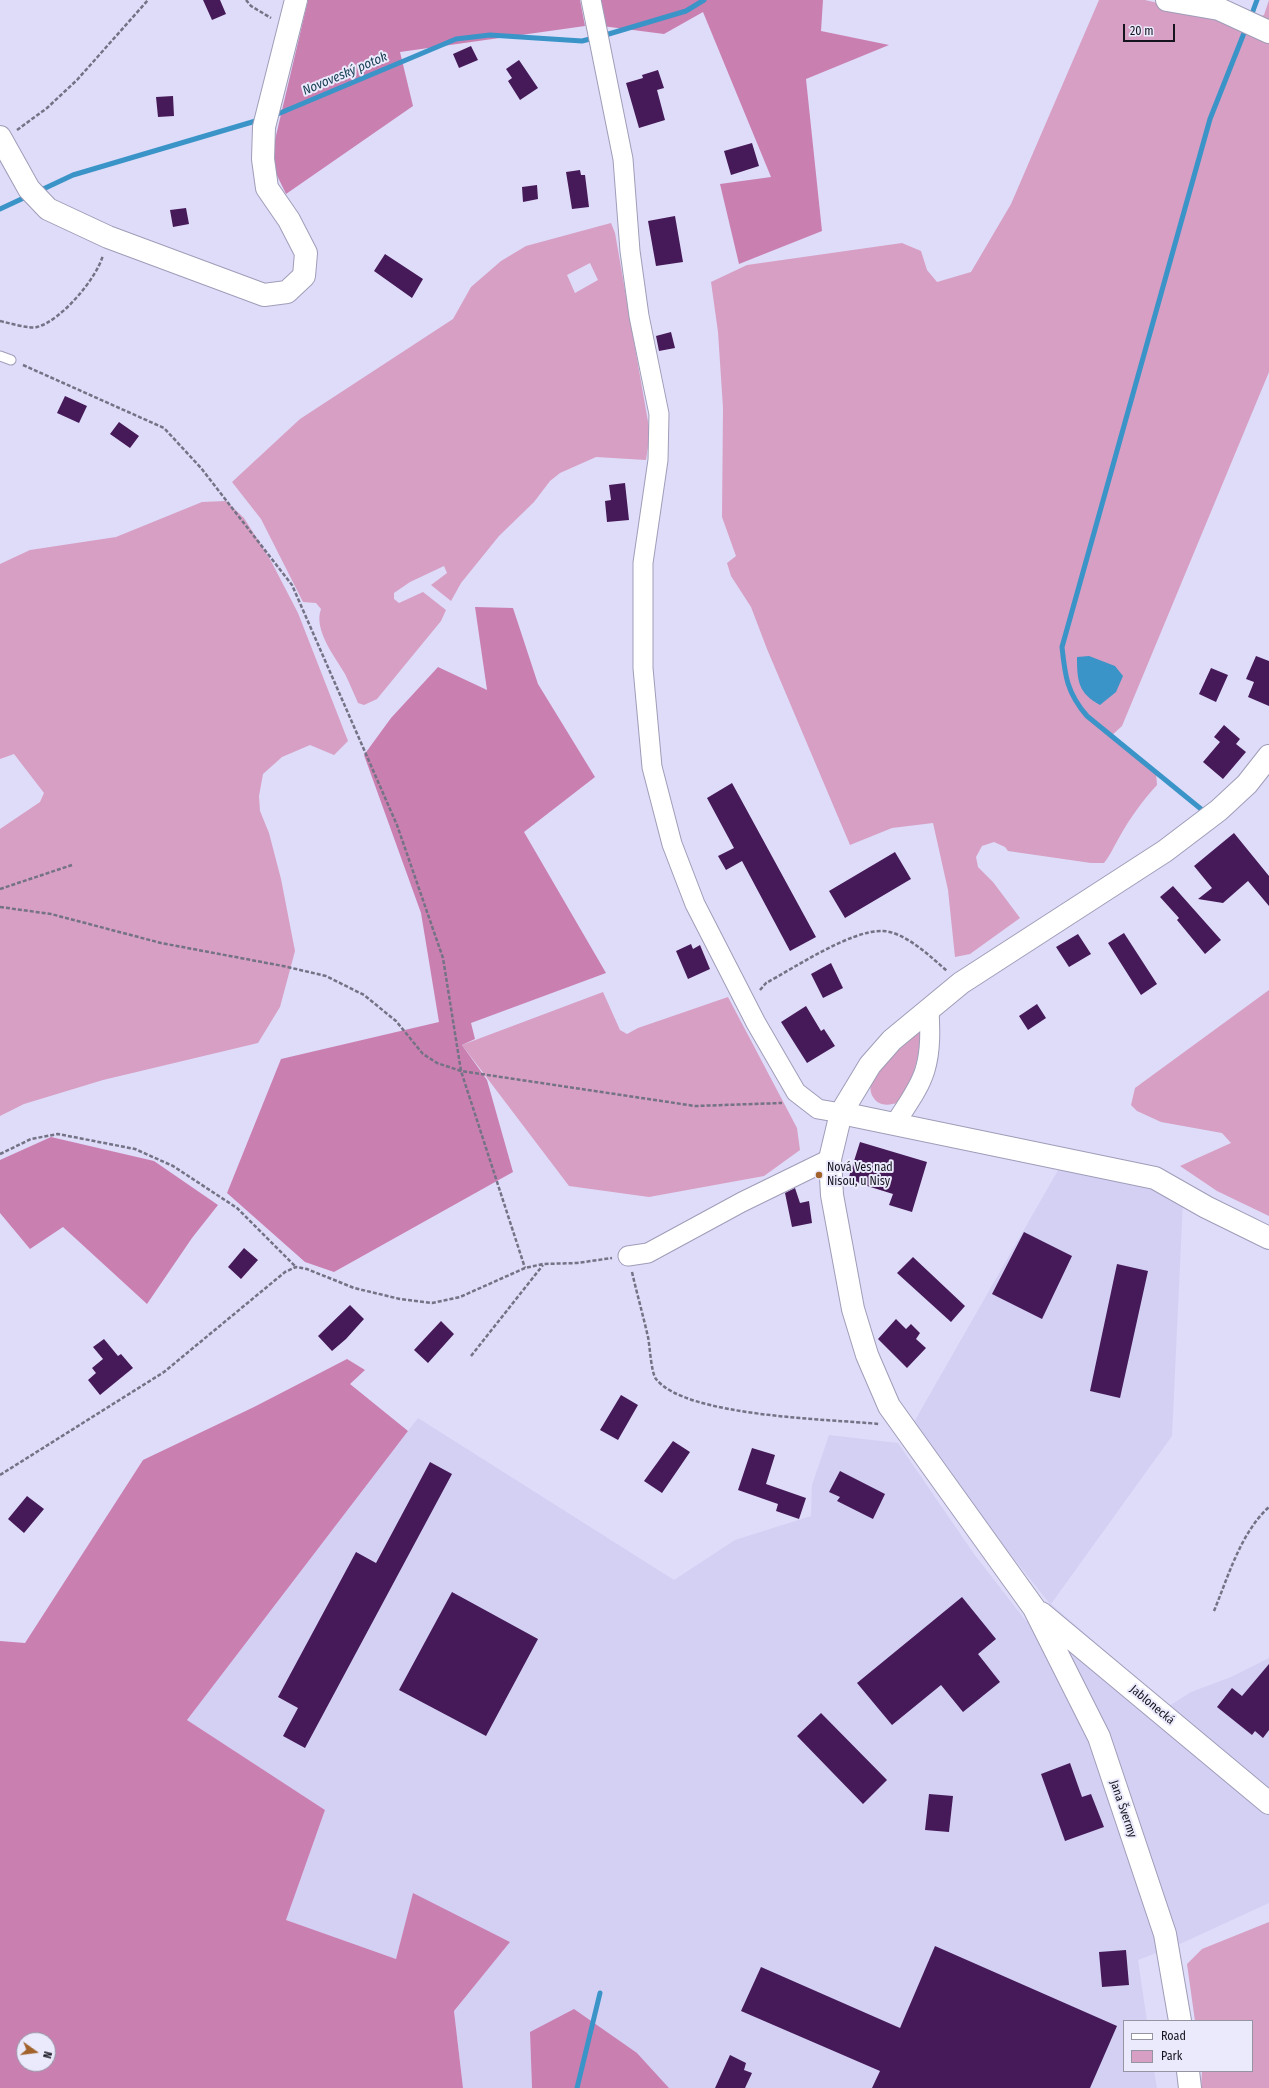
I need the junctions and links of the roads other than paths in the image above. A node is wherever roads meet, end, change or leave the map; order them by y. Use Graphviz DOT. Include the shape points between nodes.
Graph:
graph roads {
  1 [pos="296,0"];
  2 [pos="591,0"];
  3 [pos="1167,0"];
  4 [pos="1269,32"];
  5 [pos="1,139"];
  6 [pos="0,356"];
  7 [pos="11,360"];
  8 [pos="1269,756"];
  9 [pos="930,1009"];
  10 [pos="841,1113"];
  11 [pos="895,1124"];
  12 [pos="830,1159"];
  13 [pos="1269,1238"];
  14 [pos="628,1256"];
  15 [pos="1034,1608"];
  16 [pos="1269,1802"];
  17 [pos="1180,2020"];
  18 [pos="1188,2072"];
  19 [pos="1190,2088"];
  1 -- 5 [label="street" via="264,127 262,159 267,188 306,253 304,276 287,292 264,295 108,237 48,209 29,189"];
  2 -- 10 [label="street" via="622,159 639,316 659,414 658,460 643,563 643,668 652,767 672,844 695,904 747,1006 796,1092 818,1109"];
  3 -- 4 [label="street" via="1219,9"];
  6 -- 7 [label="lane"];
  8 -- 9 [label="street" via="1248,784 1219,810 1165,851 961,983"];
  9 -- 10 [label="street" via="892,1040 870,1065"];
  9 -- 11 [label="street" via="930,1039 925,1070 914,1094"];
  10 -- 11 [label="street"];
  10 -- 12 [label="street"];
  11 -- 13 [label="street" via="1155,1178"];
  12 -- 14 [label="street" via="742,1202 648,1253"];
  12 -- 15 [label="street" via="832,1195 853,1309 867,1355 889,1406"];
  15 -- 16 [label="street, Jablonecká"];
  15 -- 17 [label="street, Jana Švermy" via="1099,1737 1165,1934"];
  18 -- 19 [label="street"];
}
